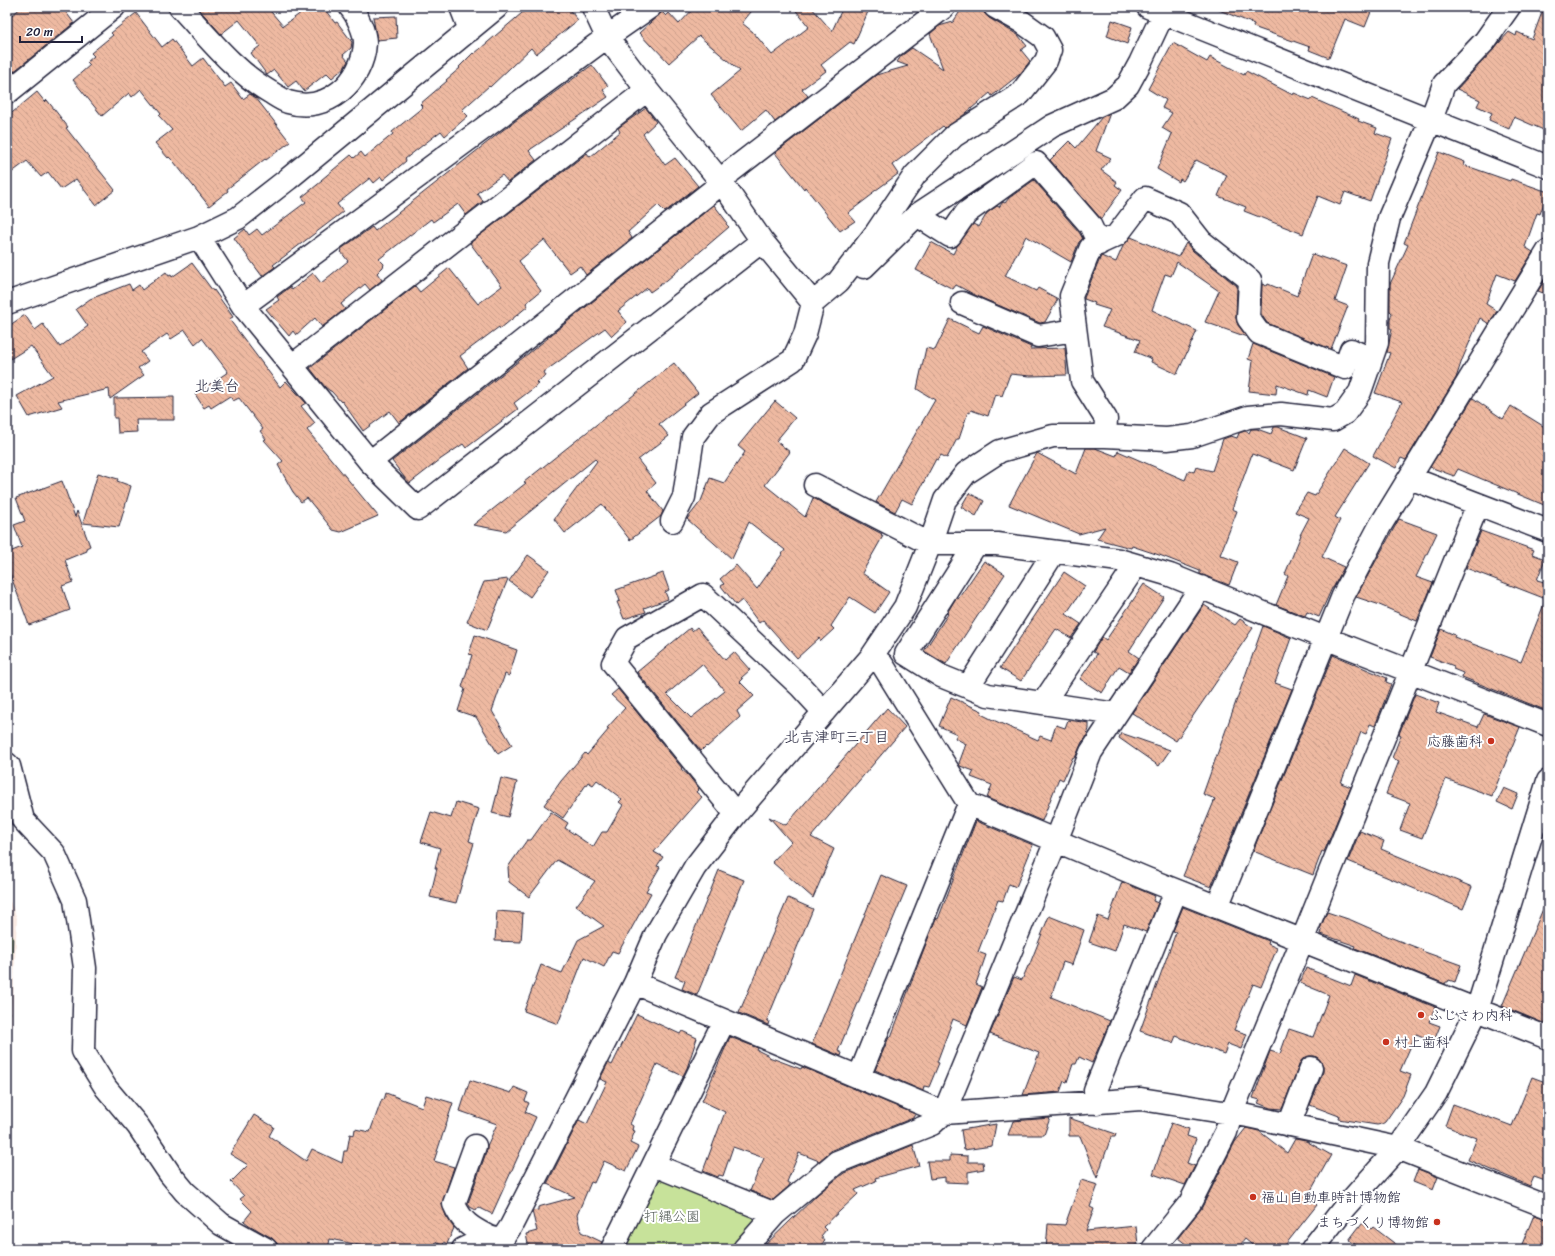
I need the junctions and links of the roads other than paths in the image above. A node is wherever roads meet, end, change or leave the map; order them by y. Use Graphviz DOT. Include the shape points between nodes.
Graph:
graph roads {
  1 [pos="114,7"];
  2 [pos="180,7"];
  3 [pos="350,7"];
  4 [pos="461,7"];
  5 [pos="497,7"];
  6 [pos="593,7"];
  7 [pos="650,7"];
  8 [pos="944,7"];
  9 [pos="995,7"];
  10 [pos="1509,7"];
  11 [pos="1156,10"];
  12 [pos="470,30"];
  13 [pos="607,37"];
  14 [pos="647,90"];
  15 [pos="7,92"];
  16 [pos="1431,120"];
  17 [pos="1548,167"];
  18 [pos="722,183"];
  19 [pos="917,214"];
  20 [pos="199,237"];
  21 [pos="762,241"];
  22 [pos="1099,244"];
  23 [pos="1548,251"];
  24 [pos="852,263"];
  25 [pos="7,303"];
  26 [pos="813,303"];
  27 [pos="962,303"];
  28 [pos="243,306"];
  29 [pos="1075,330"];
  30 [pos="1371,359"];
  31 [pos="293,365"];
  32 [pos="1104,436"];
  33 [pos="370,462"];
  34 [pos="1410,478"];
  35 [pos="815,485"];
  36 [pos="1478,504"];
  37 [pos="672,521"];
  38 [pos="1548,531"];
  39 [pos="930,544"];
  40 [pos="976,544"];
  41 [pos="1054,552"];
  42 [pos="1136,565"];
  43 [pos="1201,587"];
  44 [pos="1325,638"];
  45 [pos="872,656"];
  46 [pos="1411,672"];
  47 [pos="968,687"];
  48 [pos="1043,703"];
  49 [pos="824,712"];
  50 [pos="1116,714"];
  51 [pos="1548,725"];
  52 [pos="7,764"];
  53 [pos="1548,781"];
  54 [pos="968,804"];
  55 [pos="736,814"];
  56 [pos="1056,841"];
  57 [pos="1176,891"];
  58 [pos="1217,907"];
  59 [pos="1302,941"];
  60 [pos="635,983"];
  61 [pos="1477,1010"];
  62 [pos="724,1021"];
  63 [pos="1548,1038"];
  64 [pos="1311,1068"];
  65 [pos="859,1077"];
  66 [pos="1096,1103"];
  67 [pos="944,1113"];
  68 [pos="1231,1114"];
  69 [pos="1289,1125"];
  70 [pos="475,1146"];
  71 [pos="1398,1148"];
  72 [pos="654,1165"];
  73 [pos="1548,1207"];
  74 [pos="775,1214"];
  75 [pos="502,1242"];
  76 [pos="266,1249"];
  77 [pos="463,1249"];
  78 [pos="612,1249"];
  79 [pos="744,1249"];
  80 [pos="1152,1249"];
  81 [pos="1312,1249"];
  1 -- 15 [label="street"];
  2 -- 3 [label="street" via="242,73 282,99 305,105 320,103 337,96 360,66 365,42 357,16"];
  4 -- 12 [label="street"];
  5 -- 12 [label="street"];
  6 -- 13 [label="street"];
  7 -- 13 [label="street"];
  8 -- 18 [label="street" via="730,172"];
  9 -- 24 [label="street" via="1043,37 1050,50 1046,61 1020,94 954,136 915,175 876,233"];
  10 -- 16 [label="street" via="1484,42 1444,84"];
  11 -- 16 [label="street"];
  11 -- 19 [label="street" via="1140,63 1128,85 1114,98 1052,126"];
  12 -- 20 [label="street" via="238,218"];
  13 -- 14 [label="street"];
  13 -- 28 [label="street"];
  14 -- 18 [label="street"];
  14 -- 31 [label="street"];
  16 -- 17 [label="street"];
  16 -- 30 [label="street" via="1389,218 1378,263 1376,343"];
  18 -- 21 [label="street"];
  18 -- 33 [label="street"];
  19 -- 22 [label="street" via="950,236 966,213 1036,163 1090,224"];
  19 -- 24 [label="street" via="861,270"];
  20 -- 25 [label="street"];
  20 -- 28 [label="street"];
  21 -- 26 [label="street"];
  21 -- 33 [label="street" via="418,509"];
  22 -- 29 [label="street" via="1091,247 1071,296"];
  22 -- 30 [label="street" via="1117,235 1145,198 1179,213 1202,241 1250,280 1248,318 1259,333 1345,368 1351,350"];
  23 -- 34 [label="street"];
  24 -- 26 [label="street" via="838,282"];
  26 -- 37 [label="street" via="805,334 793,360 711,413 693,437 684,497"];
  27 -- 29 [label="street" via="1038,336"];
  28 -- 31 [label="street"];
  29 -- 32 [label="street" via="1082,381 1106,419"];
  30 -- 32 [label="street" via="1360,392 1345,413 1333,420 1282,414 1248,417 1192,436 1167,439"];
  31 -- 33 [label="street"];
  32 -- 39 [label="street" via="1053,436 1000,451 966,472 945,500"];
  34 -- 36 [label="street"];
  34 -- 44 [label="street" via="1380,526 1343,596"];
  35 -- 39 [label="street"];
  36 -- 38 [label="street"];
  36 -- 46 [label="street"];
  39 -- 40 [label="street"];
  39 -- 45 [label="street" via="905,607"];
  40 -- 41 [label="street" via="997,544"];
  40 -- 47 [label="street" via="906,654 941,676"];
  41 -- 42 [label="street" via="1119,560"];
  41 -- 47 [label="street"];
  42 -- 43 [label="street"];
  42 -- 48 [label="street"];
  43 -- 44 [label="street"];
  43 -- 50 [label="street"];
  44 -- 46 [label="street"];
  44 -- 58 [label="street"];
  45 -- 49 [label="street"];
  45 -- 54 [label="street" via="882,664"];
  46 -- 51 [label="street"];
  46 -- 59 [label="street"];
  47 -- 48 [label="street" via="988,695"];
  48 -- 50 [label="street"];
  49 -- 55 [label="street"];
  49 -- 55 [label="street" via="703,595 627,638 613,663"];
  50 -- 56 [label="street" via="1091,752"];
  52 -- 76 [label="street" via="10,766 23,820 54,853 75,900 85,968 83,1051 106,1088 138,1126 185,1192 221,1224"];
  53 -- 61 [label="street"];
  54 -- 56 [label="street"];
  54 -- 65 [label="street"];
  55 -- 60 [label="street" via="695,867 656,934"];
  56 -- 57 [label="street"];
  56 -- 67 [label="street"];
  57 -- 58 [label="street"];
  57 -- 66 [label="street" via="1095,1090"];
  58 -- 59 [label="street"];
  59 -- 61 [label="street"];
  59 -- 68 [label="street"];
  60 -- 62 [label="street"];
  60 -- 75 [label="street"];
  61 -- 63 [label="street"];
  61 -- 71 [label="street" via="1436,1093"];
  62 -- 65 [label="street"];
  62 -- 72 [label="street"];
  64 -- 69 [label="street"];
  65 -- 67 [label="street"];
  66 -- 67 [label="street"];
  66 -- 68 [label="street" via="1141,1099"];
  67 -- 74 [label="street" via="932,1124 837,1162"];
  68 -- 69 [label="street"];
  68 -- 80 [label="street" via="1226,1132 1190,1203"];
  69 -- 71 [label="street"];
  70 -- 75 [label="street" via="454,1204 459,1215 471,1228"];
  71 -- 73 [label="street"];
  71 -- 81 [label="street" via="1344,1208"];
  72 -- 74 [label="street"];
  72 -- 78 [label="street"];
  74 -- 79 [label="street"];
  75 -- 77 [label="street"];
}
